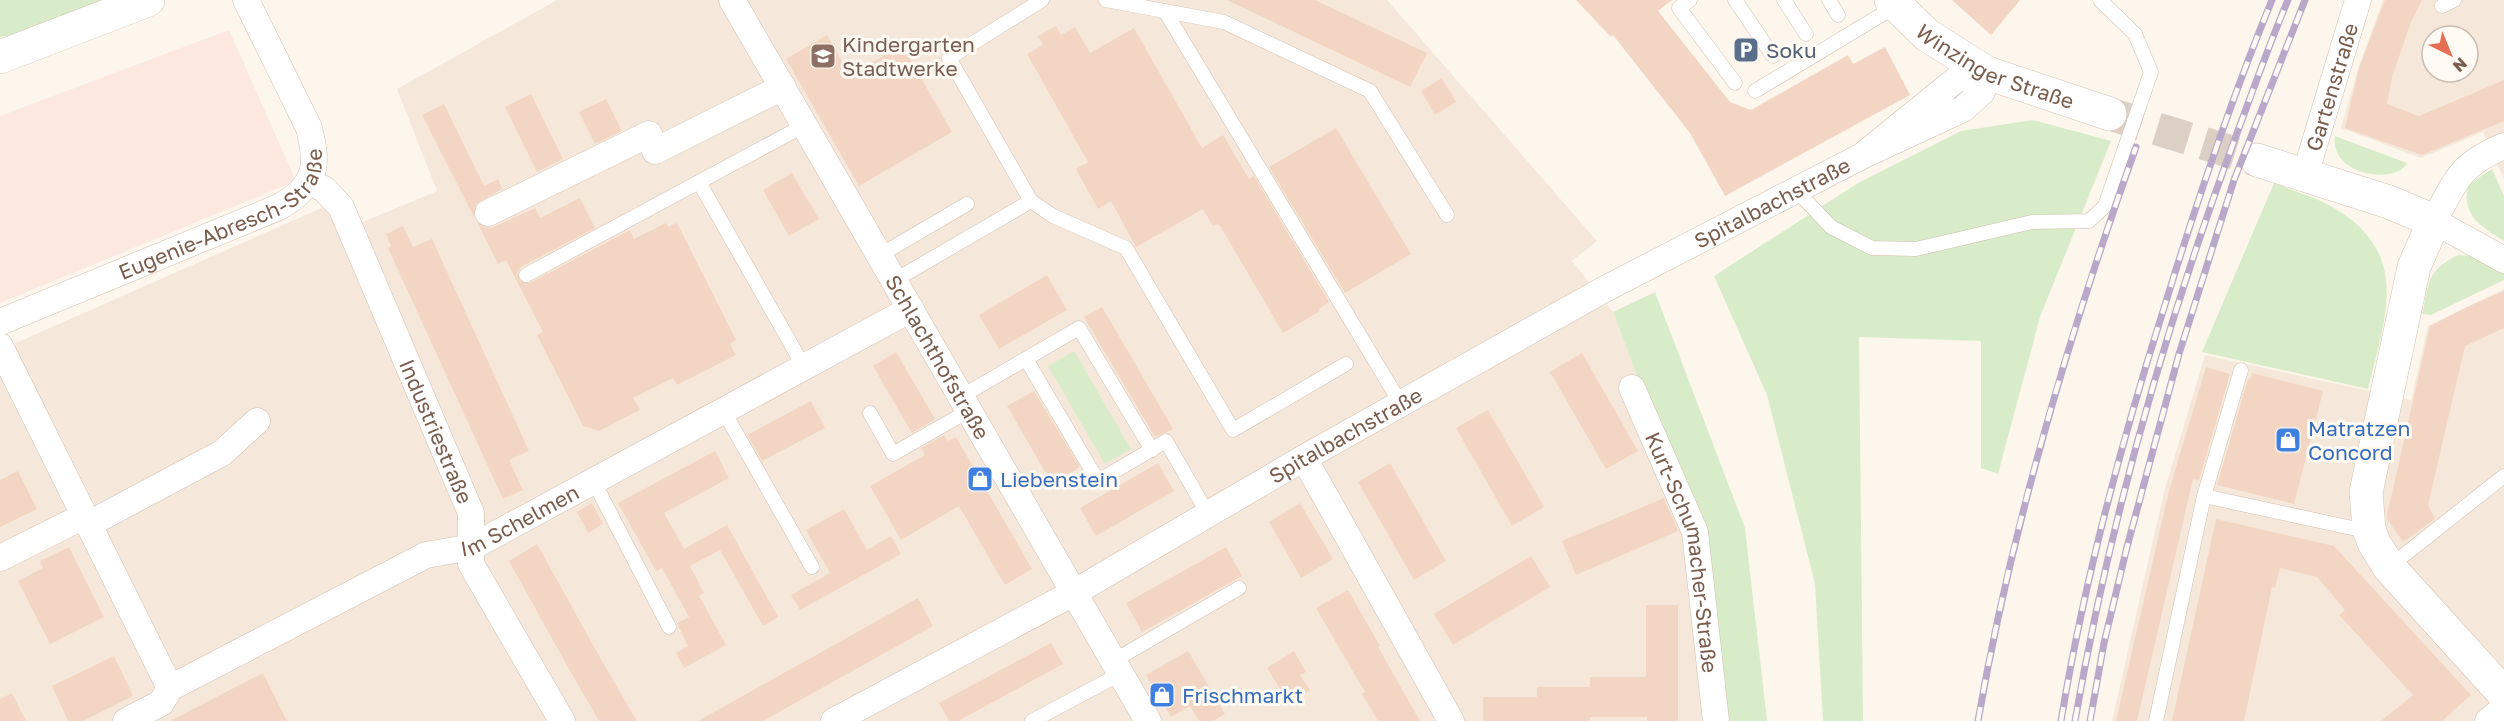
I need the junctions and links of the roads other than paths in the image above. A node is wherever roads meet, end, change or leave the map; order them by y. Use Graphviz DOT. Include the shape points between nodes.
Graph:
graph roads {
  1 [pos="148,0"];
  2 [pos="246,0"];
  3 [pos="732,0"];
  4 [pos="1042,0"];
  5 [pos="1106,0"];
  6 [pos="1690,0"];
  7 [pos="1735,0"];
  8 [pos="1784,0"];
  9 [pos="1829,0"];
  10 [pos="2100,0"];
  11 [pos="2358,0"];
  12 [pos="1894,3"];
  13 [pos="1165,11"];
  14 [pos="1838,15"];
  15 [pos="1806,34"];
  16 [pos="1773,56"];
  17 [pos="0,57"];
  18 [pos="1987,73"];
  19 [pos="1735,83"];
  20 [pos="783,87"];
  21 [pos="1755,91"];
  22 [pos="2110,114"];
  23 [pos="805,125"];
  24 [pos="2504,146"];
  25 [pos="2257,160"];
  26 [pos="2305,175"];
  27 [pos="309,182"];
  28 [pos="699,182"];
  29 [pos="1796,190"];
  30 [pos="2360,192"];
  31 [pos="1031,201"];
  32 [pos="967,204"];
  33 [pos="488,213"];
  34 [pos="1447,215"];
  35 [pos="2434,221"];
  36 [pos="880,255"];
  37 [pos="2504,260"];
  38 [pos="2414,267"];
  39 [pos="526,274"];
  40 [pos="895,280"];
  41 [pos="911,309"];
  42 [pos="0,322"];
  43 [pos="0,346"];
  44 [pos="1026,358"];
  45 [pos="1346,364"];
  46 [pos="804,367"];
  47 [pos="2241,370"];
  48 [pos="1632,388"];
  49 [pos="966,403"];
  50 [pos="1401,404"];
  51 [pos="723,410"];
  52 [pos="870,413"];
  53 [pos="257,421"];
  54 [pos="1152,450"];
  55 [pos="1304,458"];
  56 [pos="2504,476"];
  57 [pos="593,480"];
  58 [pos="2204,496"];
  59 [pos="1208,514"];
  60 [pos="86,520"];
  61 [pos="2369,529"];
  62 [pos="472,547"];
  63 [pos="0,558"];
  64 [pos="812,567"];
  65 [pos="2389,567"];
  66 [pos="1239,588"];
  67 [pos="1075,592"];
  68 [pos="669,627"];
  69 [pos="1118,667"];
  70 [pos="170,688"];
  71 [pos="2504,694"];
  72 [pos="2504,708"];
  73 [pos="126,721"];
  74 [pos="562,721"];
  75 [pos="834,721"];
  76 [pos="1032,721"];
  77 [pos="1148,721"];
  78 [pos="1451,721"];
  79 [pos="1716,721"];
  80 [pos="2156,721"];
  81 [pos="2488,721"];
  1 -- 17 [label="street"];
  2 -- 27 [label="street, Eugenie-Abresch-Straße" via="309,128 315,151"];
  3 -- 20 [label="street, Schlachthofstraße"];
  4 -- 31 [label="lane" via="949,58"];
  5 -- 13 [label="lane"];
  6 -- 19 [label="lane" via="1679,8"];
  7 -- 16 [label="lane"];
  8 -- 15 [label="lane"];
  9 -- 14 [label="lane"];
  10 -- 29 [label="lane" via="2135,34 2151,72 2104,206 2089,221 2032,222 1916,249 1872,248 1831,227"];
  11 -- 26 [label="street, Gartenstraße"];
  12 -- 18 [label="street, Winzinger Straße" via="1927,35"];
  12 -- 21 [label="lane"];
  13 -- 34 [label="lane" via="1224,22 1370,91"];
  13 -- 50 [label="lane"];
  18 -- 22 [label="street, Winzinger Straße"];
  18 -- 29 [label="street, Spitalbachstraße" via="1957,79 1862,156"];
  20 -- 23 [label="street, Schlachthofstraße"];
  20 -- 33 [label="street" via="656,151 649,134"];
  23 -- 28 [label="lane"];
  23 -- 36 [label="street, Schlachthofstraße"];
  24 -- 35 [label="street" via="2467,166"];
  25 -- 26 [label="street"];
  26 -- 30 [label="street"];
  27 -- 42 [label="street, Eugenie-Abresch-Straße" via="295,198 279,207"];
  27 -- 62 [label="street, Industriestraße" via="324,189 341,207 471,513"];
  28 -- 39 [label="lane"];
  28 -- 46 [label="lane"];
  29 -- 50 [label="street, Spitalbachstraße" via="1603,291"];
  30 -- 35 [label="street"];
  30 -- 38 [label="street" via="2379,205 2401,229"];
  31 -- 40 [label="lane"];
  31 -- 45 [label="lane" via="1053,216 1126,248 1233,430"];
  32 -- 36 [label="lane"];
  35 -- 37 [label="street"];
  35 -- 38 [label="street"];
  36 -- 40 [label="street, Schlachthofstraße"];
  38 -- 61 [label="street" via="2366,492"];
  40 -- 41 [label="street, Schlachthofstraße"];
  41 -- 46 [label="street, Im Schelmen"];
  41 -- 49 [label="street, Schlachthofstraße"];
  43 -- 60 [label="street"];
  44 -- 49 [label="lane"];
  44 -- 54 [label="lane" via="1079,328"];
  44 -- 54 [label="lane" via="1098,481"];
  46 -- 51 [label="street, Im Schelmen"];
  47 -- 58 [label="lane"];
  48 -- 79 [label="street, Kurt-Schumacher-Straße" via="1695,532"];
  49 -- 52 [label="lane" via="893,454"];
  49 -- 67 [label="street, Schlachthofstraße"];
  50 -- 55 [label="street, Spitalbachstraße"];
  51 -- 57 [label="street, Im Schelmen"];
  51 -- 64 [label="lane"];
  53 -- 60 [label="street" via="222,453"];
  54 -- 59 [label="lane" via="1166,441"];
  55 -- 59 [label="street, Spitalbachstraße"];
  55 -- 78 [label="street"];
  56 -- 65 [label="lane"];
  57 -- 62 [label="street, Im Schelmen"];
  57 -- 68 [label="lane"];
  58 -- 61 [label="lane"];
  58 -- 80 [label="lane"];
  59 -- 67 [label="street, Spitalbachstraße"];
  60 -- 63 [label="street"];
  60 -- 70 [label="street"];
  61 -- 65 [label="street"];
  62 -- 70 [label="street, Im Schelmen" via="426,555"];
  62 -- 74 [label="street, Industriestraße" via="471,564"];
  65 -- 71 [label="street"];
  66 -- 69 [label="lane"];
  67 -- 69 [label="street, Schlachthofstraße"];
  67 -- 75 [label="street, Spitalbachstraße"];
  69 -- 76 [label="lane"];
  69 -- 77 [label="street, Schlachthofstraße"];
  70 -- 73 [label="street, Im Schelmen" via="161,703"];
  72 -- 81 [label="street"];
}
